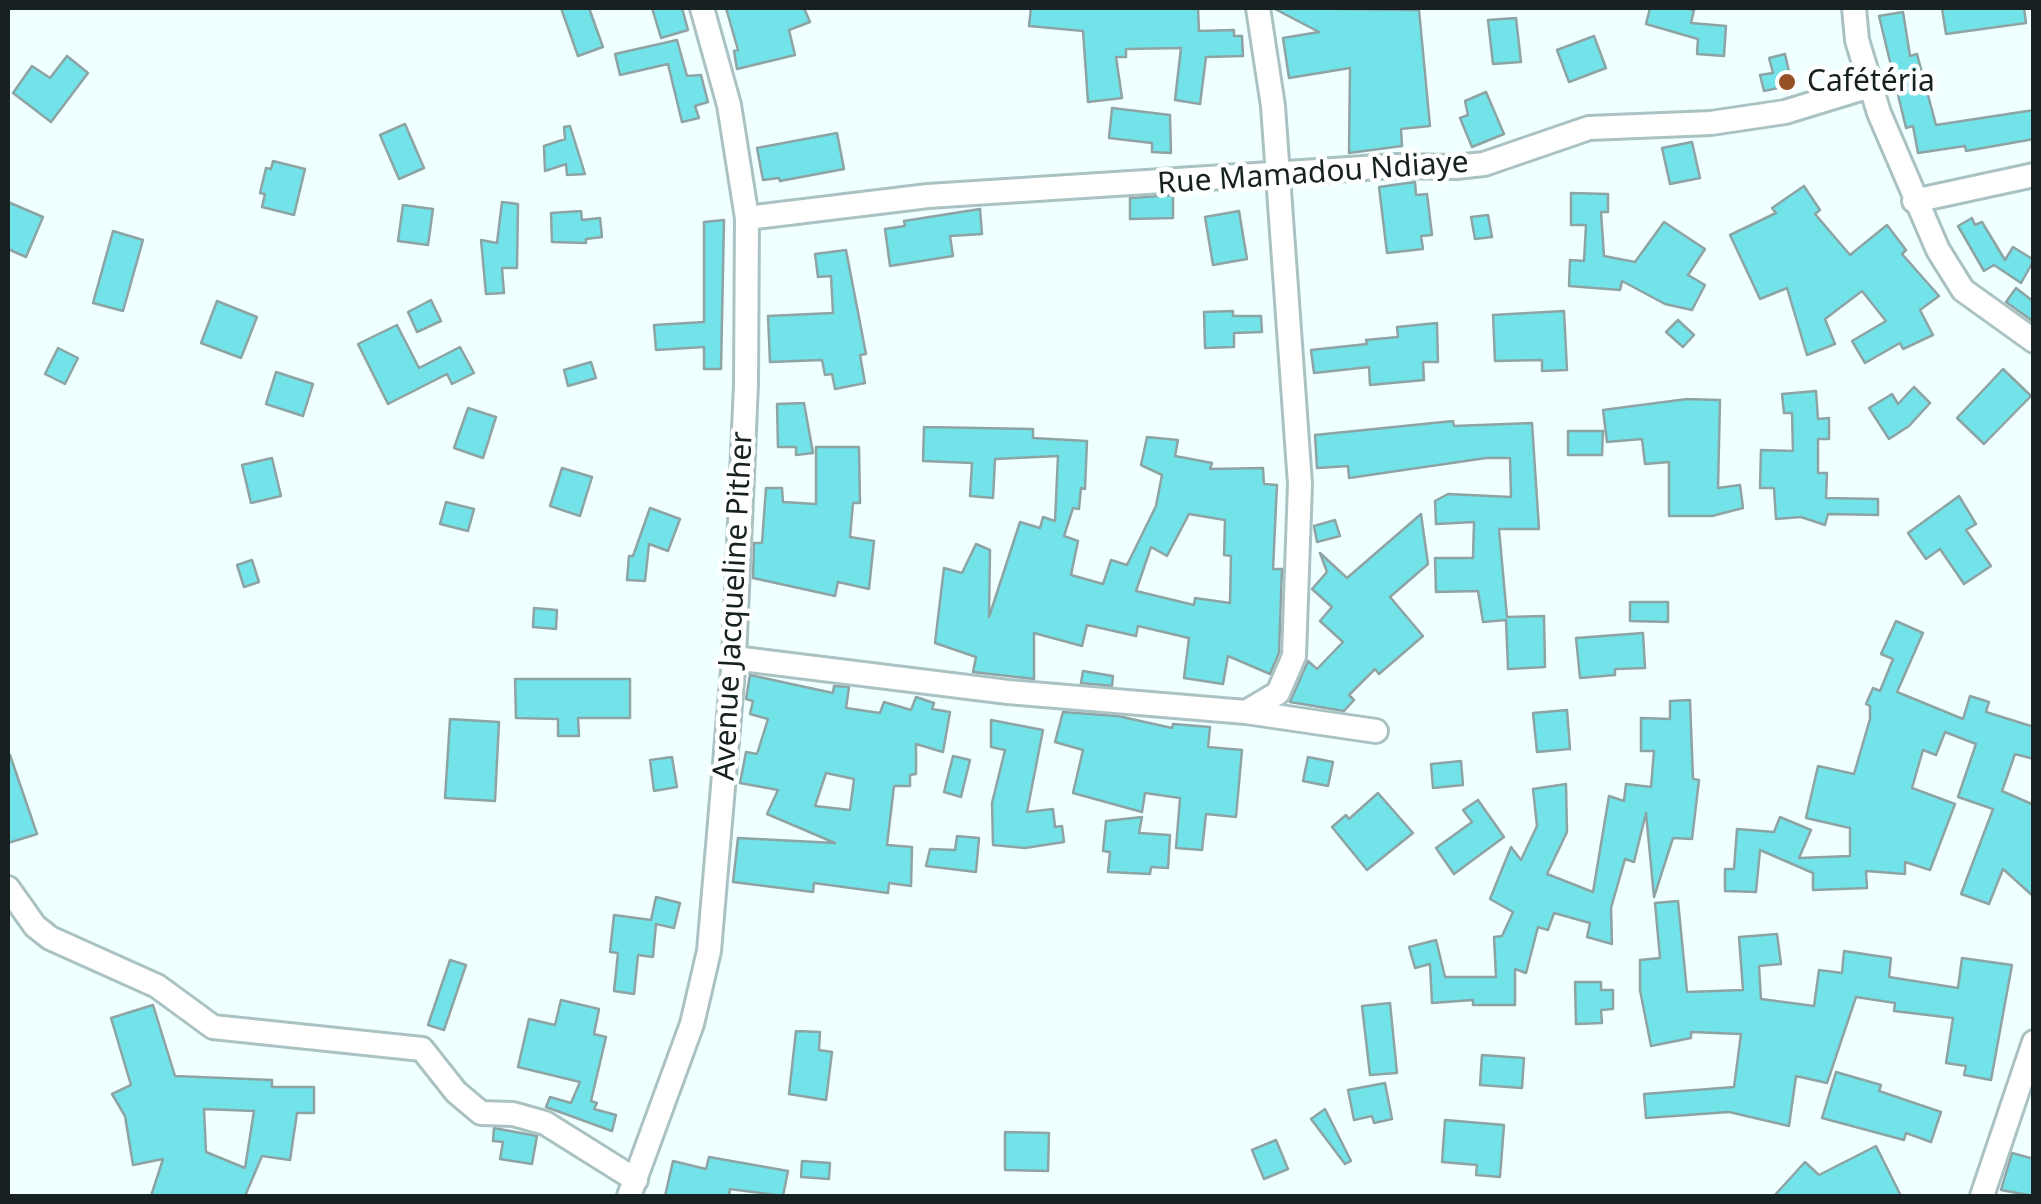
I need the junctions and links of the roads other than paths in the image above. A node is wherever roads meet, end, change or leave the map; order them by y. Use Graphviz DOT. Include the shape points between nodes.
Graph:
graph roads {
  1 [pos="702,8"];
  2 [pos="1258,8"];
  3 [pos="1854,8"];
  4 [pos="1870,86"];
  5 [pos="2034,175"];
  6 [pos="1278,176"];
  7 [pos="1914,200"];
  8 [pos="747,218"];
  9 [pos="2034,342"];
  10 [pos="734,658"];
  11 [pos="1246,712"];
  12 [pos="1376,731"];
  13 [pos="8,888"];
  14 [pos="2034,1042"];
  15 [pos="633,1188"];
  16 [pos="1982,1196"];
  1 -- 8 [label="street, Avenue Jacqueline Pither" via="729,105"];
  2 -- 6 [label="street"];
  3 -- 4 [label="street"];
  4 -- 6 [label="street, Rue Mamadou Ndiaye" via="1785,112 1712,123 1589,128 1484,164"];
  4 -- 7 [label="street"];
  5 -- 7 [label="street"];
  6 -- 8 [label="street, Rue Mamadou Ndiaye" via="928,196"];
  6 -- 11 [label="street" via="1300,484 1294,656 1278,692"];
  7 -- 9 [label="street" via="1964,290"];
  8 -- 10 [label="street, Avenue Jacqueline Pither"];
  10 -- 11 [label="street" via="1008,692"];
  10 -- 15 [label="street, Avenue Jacqueline Pither" via="709,951 687,1038"];
  11 -- 12 [label="street"];
  13 -- 15 [label="street" via="50,938 157,986 214,1028 422,1049 481,1112 545,1123"];
  14 -- 16 [label="street"];
}
